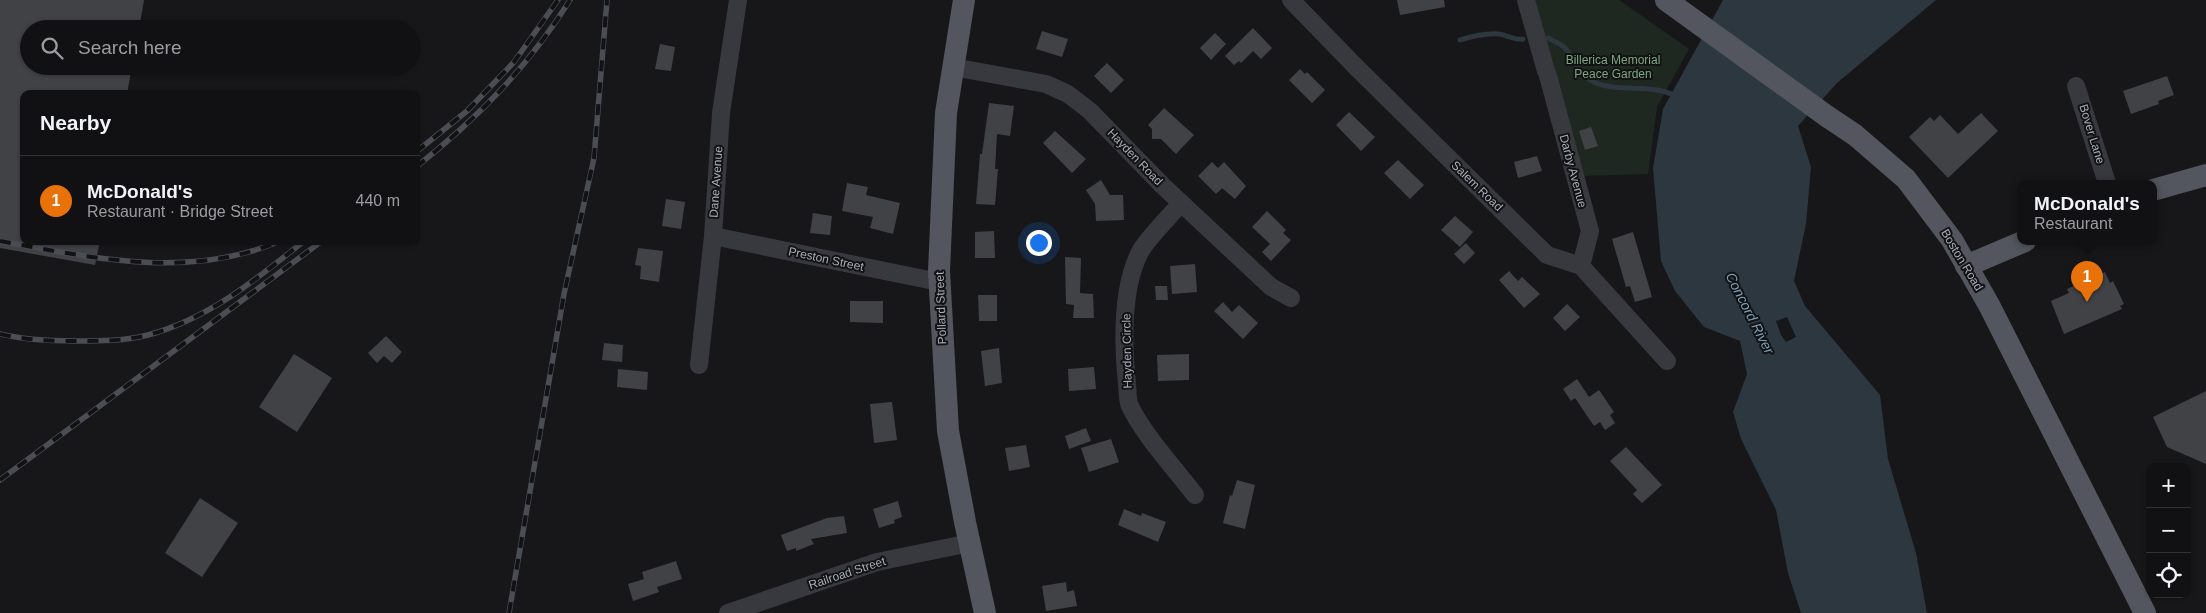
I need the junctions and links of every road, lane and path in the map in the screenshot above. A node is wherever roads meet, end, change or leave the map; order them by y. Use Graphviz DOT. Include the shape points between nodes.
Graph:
graph roads {
  1 [pos="738,0"];
  2 [pos="964,0"];
  3 [pos="1291,0"];
  4 [pos="1526,0"];
  5 [pos="1673,6"];
  6 [pos="953,68"];
  7 [pos="2076,86"];
  8 [pos="2206,175"];
  9 [pos="2106,180"];
  10 [pos="2157,189"];
  11 [pos="1182,203"];
  12 [pos="713,236"];
  13 [pos="2017,244"];
  14 [pos="1581,266"];
  15 [pos="1966,266"];
  16 [pos="939,282"];
  17 [pos="1291,298"];
  18 [pos="1668,361"];
  19 [pos="699,365"];
  20 [pos="1195,495"];
  21 [pos="970,543"];
  22 [pos="728,613"];
  23 [pos="985,613"];
  24 [pos="2145,613"];
  1 -- 12 [label="street, Dane Avenue" via="721,114"];
  2 -- 6 [label="main road, Pollard Street"];
  3 -- 14 [label="street, Salem Road" via="1547,255"];
  4 -- 14 [label="street, Darby Avenue" via="1590,231"];
  5 -- 15 [label="main road, Boston Road" via="1855,135 1906,179 1952,240"];
  6 -- 11 [label="street, Hayden Road" via="1046,84 1068,94 1090,111"];
  6 -- 16 [label="main road, Pollard Street" via="945,123"];
  7 -- 9 [label="street, Bover Lane"];
  8 -- 10 [label="main road"];
  11 -- 17 [label="street, Hayden Road" via="1271,287"];
  11 -- 20 [label="street, Hayden Circle" via="1140,251 1134,268 1126,301 1126,373 1129,404 1137,419"];
  12 -- 16 [label="street, Preston Street"];
  12 -- 19 [label="street, Dane Avenue"];
  13 -- 15 [label="main road"];
  14 -- 18 [label="street, Salem Road"];
  15 -- 24 [label="main road, Boston Road"];
  16 -- 21 [label="main road, Pollard Street" via="948,431"];
  21 -- 22 [label="street, Railroad Street" via="877,562"];
  21 -- 23 [label="main road, Pollard Street"];
}
